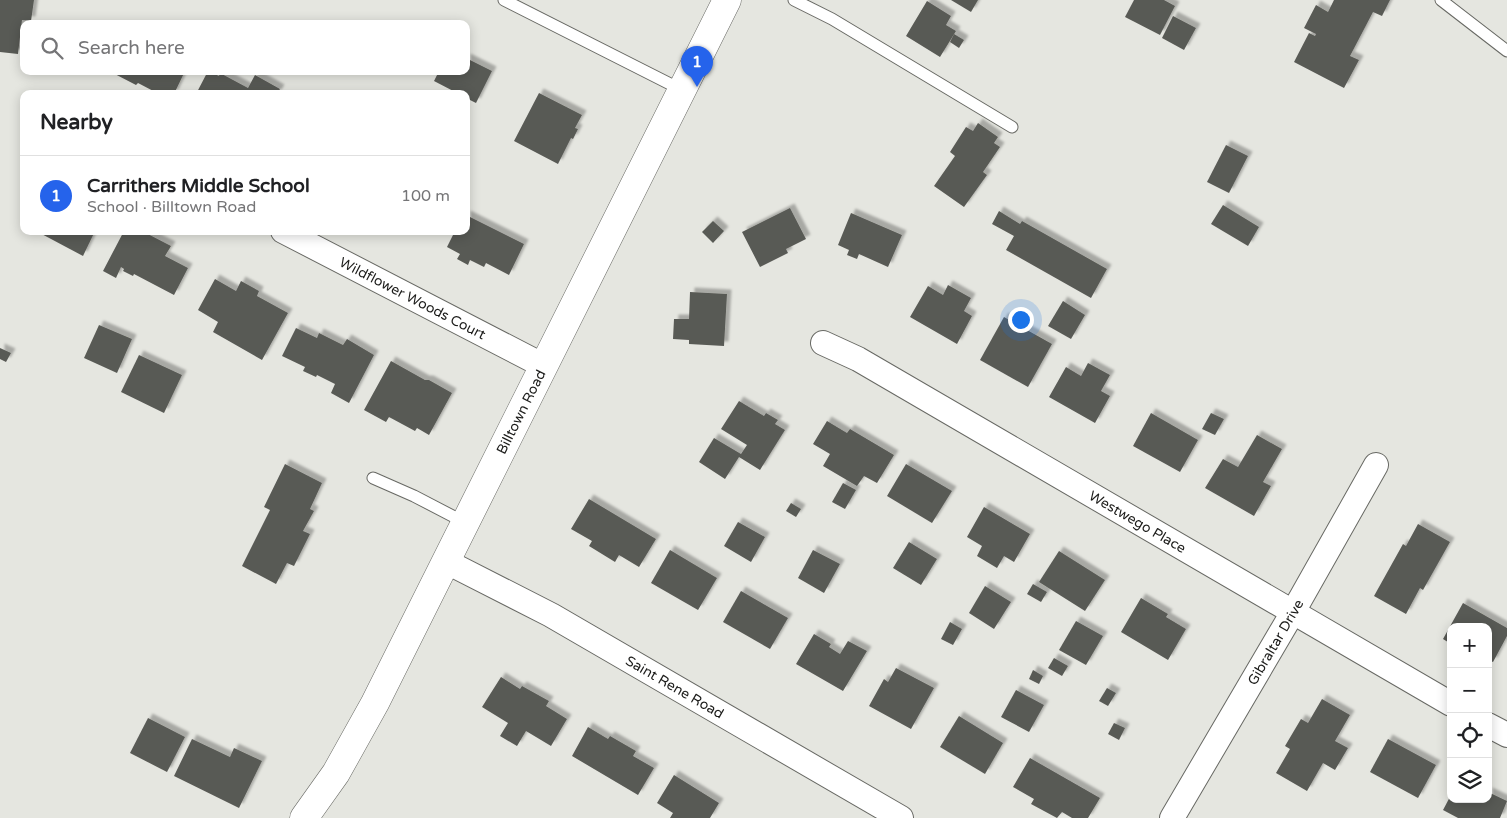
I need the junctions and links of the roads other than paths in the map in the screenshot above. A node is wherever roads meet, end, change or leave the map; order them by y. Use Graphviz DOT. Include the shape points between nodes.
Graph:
graph roads {
  1 [pos="504,0"];
  2 [pos="727,0"];
  3 [pos="794,0"];
  4 [pos="1441,0"];
  5 [pos="1507,51"];
  6 [pos="682,90"];
  7 [pos="1012,127"];
  8 [pos="290,235"];
  9 [pos="823,343"];
  10 [pos="544,366"];
  11 [pos="1376,465"];
  12 [pos="373,478"];
  13 [pos="466,523"];
  14 [pos="447,562"];
  15 [pos="1293,612"];
  16 [pos="1447,702"];
  17 [pos="1492,727"];
  18 [pos="1507,735"];
  19 [pos="304,818"];
  20 [pos="901,818"];
  21 [pos="1172,818"];
  1 -- 6 [label="lane"];
  2 -- 6 [label="main road, Billtown Road"];
  3 -- 7 [label="lane" via="832,19"];
  4 -- 5 [label="lane"];
  6 -- 10 [label="main road, Billtown Road"];
  8 -- 10 [label="street, Wildflower Woods Court"];
  9 -- 15 [label="street, Westwego Place" via="866,364"];
  10 -- 13 [label="main road, Billtown Road"];
  11 -- 15 [label="street, Gibraltar Drive"];
  12 -- 13 [label="lane"];
  13 -- 14 [label="main road, Billtown Road"];
  14 -- 19 [label="main road, Billtown Road" via="336,773"];
  14 -- 20 [label="street, Saint Rene Road" via="551,615"];
  15 -- 16 [label="street, Westwego Place"];
  15 -- 21 [label="street, Gibraltar Drive"];
  17 -- 18 [label="street"];
}
